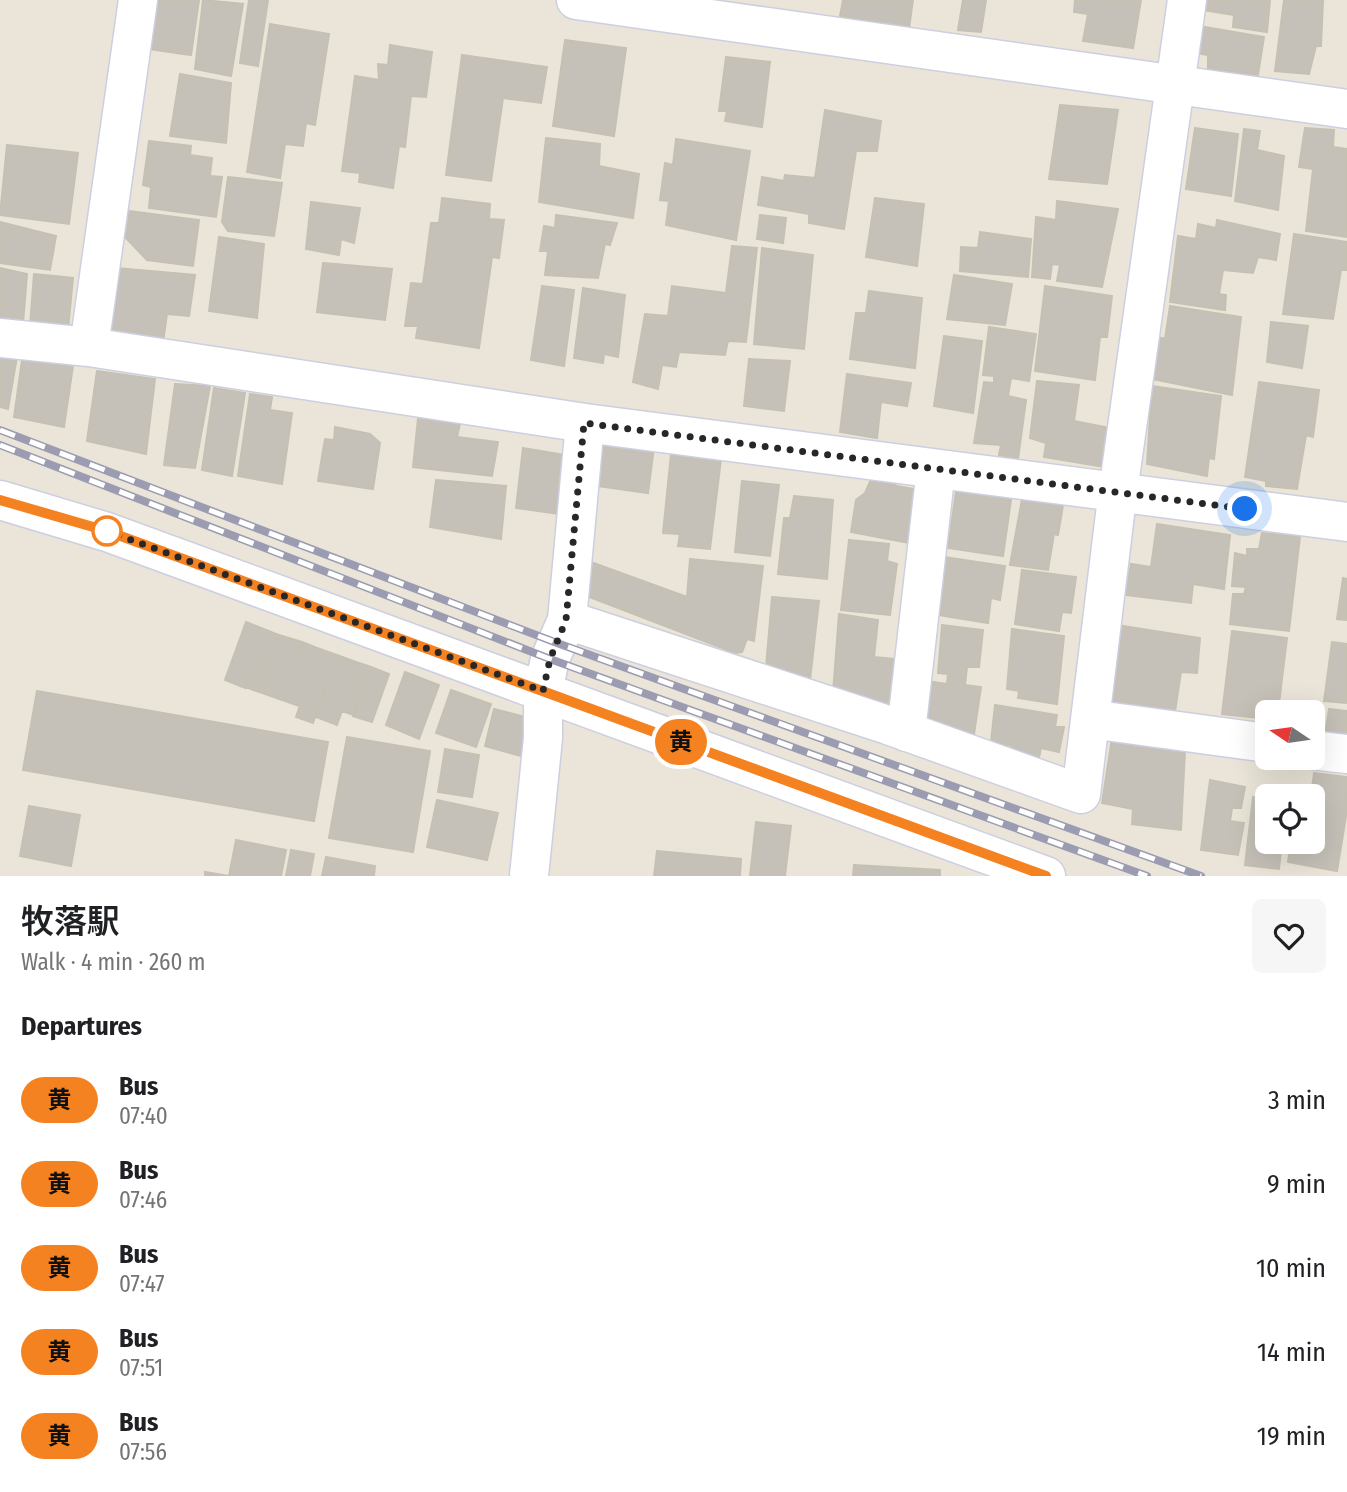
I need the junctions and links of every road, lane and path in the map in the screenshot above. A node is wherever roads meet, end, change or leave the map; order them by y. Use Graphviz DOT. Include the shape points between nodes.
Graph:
graph roads {
  1 [pos="138,0"];
  2 [pos="576,0"];
  3 [pos="1186,0"];
  4 [pos="1176,85"];
  5 [pos="1347,109"];
  6 [pos="0,338"];
  7 [pos="89,347"];
  8 [pos="584,423"];
  9 [pos="936,469"];
  10 [pos="1118,493"];
  11 [pos="0,500"];
  12 [pos="1347,522"];
  13 [pos="566,620"];
  14 [pos="543,691"];
  15 [pos="1090,719"];
  16 [pos="906,732"];
  17 [pos="1255,741"];
  18 [pos="1325,751"];
  19 [pos="1347,754"];
  20 [pos="1031,873"];
  21 [pos="528,876"];
  1 -- 7 [label="street"];
  2 -- 4 [label="street"];
  3 -- 4 [label="street"];
  4 -- 5 [label="street"];
  4 -- 10 [label="street"];
  6 -- 7 [label="street"];
  7 -- 8 [label="street"];
  8 -- 9 [label="street"];
  8 -- 13 [label="street"];
  9 -- 10 [label="street"];
  9 -- 16 [label="street"];
  10 -- 12 [label="street"];
  10 -- 15 [label="street"];
  11 -- 14 [label="street" via="107,531"];
  13 -- 14 [label="street"];
  13 -- 16 [label="street"];
  14 -- 20 [label="street"];
  14 -- 21 [label="street" via="543,737"];
  15 -- 16 [label="street" via="1081,794"];
  15 -- 17 [label="street"];
  18 -- 19 [label="street"];
}
